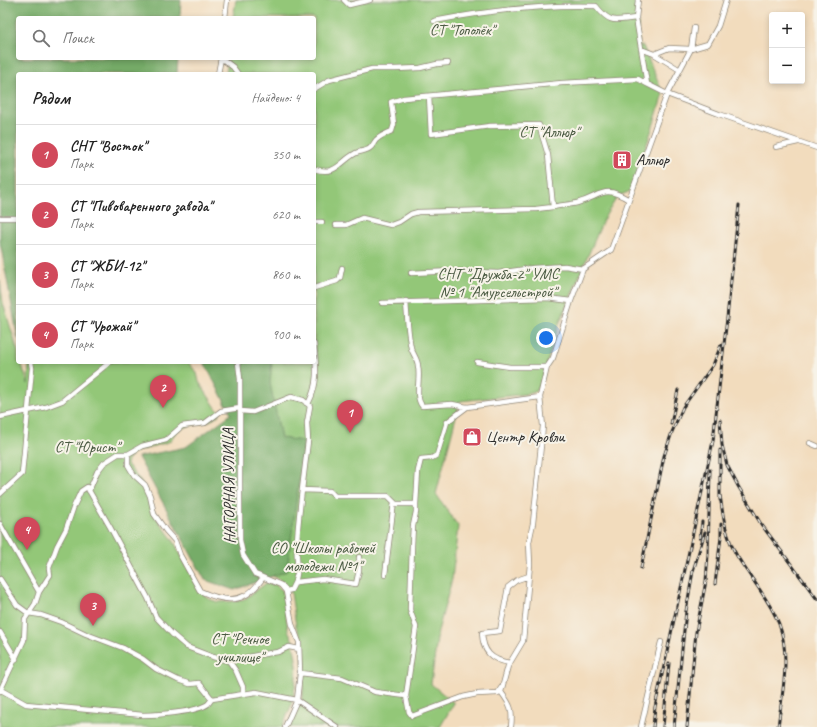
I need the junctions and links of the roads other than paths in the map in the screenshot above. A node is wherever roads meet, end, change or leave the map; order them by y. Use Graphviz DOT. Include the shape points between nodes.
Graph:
graph roads {
  1 [pos="227,0"];
  2 [pos="344,0"];
  3 [pos="370,0"];
  4 [pos="638,0"];
  5 [pos="726,0"];
  6 [pos="225,16"];
  7 [pos="636,18"];
  8 [pos="434,21"];
  9 [pos="694,28"];
  10 [pos="641,49"];
  11 [pos="691,49"];
  12 [pos="654,54"];
  13 [pos="221,60"];
  14 [pos="224,60"];
  15 [pos="448,64"];
  16 [pos="680,70"];
  17 [pos="218,72"];
  18 [pos="237,72"];
  19 [pos="647,84"];
  20 [pos="316,88"];
  21 [pos="667,94"];
  22 [pos="429,96"];
  23 [pos="798,142"];
  24 [pos="776,147"];
  25 [pos="817,148"];
  26 [pos="316,168"];
  27 [pos="629,200"];
  28 [pos="553,206"];
  29 [pos="0,218"];
  30 [pos="16,218"];
  31 [pos="316,222"];
  32 [pos="322,222"];
  33 [pos="336,225"];
  34 [pos="342,268"];
  35 [pos="584,269"];
  36 [pos="411,273"];
  37 [pos="316,287"];
  38 [pos="406,301"];
  39 [pos="571,301"];
  40 [pos="382,303"];
  41 [pos="477,362"];
  42 [pos="31,364"];
  43 [pos="108,364"];
  44 [pos="238,364"];
  45 [pos="316,364"];
  46 [pos="547,367"];
  47 [pos="540,397"];
  48 [pos="306,403"];
  49 [pos="467,407"];
  50 [pos="240,410"];
  51 [pos="29,412"];
  52 [pos="0,417"];
  53 [pos="810,443"];
  54 [pos="817,446"];
  55 [pos="128,454"];
  56 [pos="302,490"];
  57 [pos="89,491"];
  58 [pos="0,494"];
  59 [pos="394,502"];
  60 [pos="416,504"];
  61 [pos="0,524"];
  62 [pos="359,557"];
  63 [pos="385,575"];
  64 [pos="529,576"];
  65 [pos="263,578"];
  66 [pos="0,579"];
  67 [pos="296,582"];
  68 [pos="286,591"];
  69 [pos="40,592"];
  70 [pos="30,613"];
  71 [pos="0,632"];
  72 [pos="661,642"];
  73 [pos="299,649"];
  74 [pos="16,659"];
  75 [pos="228,661"];
  76 [pos="510,663"];
  77 [pos="300,674"];
  78 [pos="503,684"];
  79 [pos="1,688"];
  80 [pos="243,694"];
  81 [pos="406,696"];
  82 [pos="212,699"];
  83 [pos="297,700"];
  84 [pos="285,727"];
  85 [pos="337,727"];
  86 [pos="512,727"];
  87 [pos="641,727"];
  1 -- 6 [label="street"];
  2 -- 3 [label="street" via="349,5"];
  4 -- 7 [label="street"];
  5 -- 11 [label="street" via="718,26 708,44"];
  7 -- 8 [label="street" via="611,20 596,6 576,5 470,14"];
  7 -- 10 [label="street"];
  9 -- 11 [label="street"];
  10 -- 12 [label="street"];
  10 -- 19 [label="street"];
  11 -- 12 [label="street" via="669,48"];
  11 -- 16 [label="street"];
  12 -- 16 [label="street"];
  13 -- 17 [label="street"];
  14 -- 18 [label="street"];
  15 -- 20 [label="street" via="395,70 372,68 329,80"];
  16 -- 21 [label="street"];
  19 -- 21 [label="street"];
  19 -- 22 [label="street" via="638,79 562,83"];
  21 -- 23 [label="street"];
  21 -- 27 [label="street"];
  22 -- 26 [label="street" via="391,102 394,124 392,131 375,140 370,148 350,156 340,166 329,171"];
  22 -- 28 [label="street" via="431,134 490,126 539,125 548,155"];
  23 -- 24 [label="street"];
  23 -- 25 [label="street"];
  27 -- 28 [label="street" via="618,193 604,191 577,203"];
  27 -- 35 [label="street" via="611,250"];
  28 -- 33 [label="street" via="536,209 418,212 391,225 362,218 346,225"];
  29 -- 30 [label="street"];
  31 -- 32 [label="street"];
  34 -- 37 [label="street" via="337,281"];
  35 -- 36 [label="street" via="565,266 498,273"];
  35 -- 39 [label="street"];
  38 -- 39 [label="street" via="547,298"];
  38 -- 40 [label="street"];
  38 -- 49 [label="street" via="409,337 418,365 422,406 452,404"];
  39 -- 46 [label="street" via="553,358"];
  41 -- 46 [label="street" via="510,367"];
  42 -- 51 [label="street"];
  43 -- 51 [label="street" via="62,401"];
  44 -- 50 [label="street, НАГОРНАЯ УЛИЦА"];
  45 -- 48 [label="street" via="317,377 314,391"];
  46 -- 47 [label="street"];
  47 -- 49 [label="street"];
  47 -- 64 [label="street" via="543,426 529,542"];
  48 -- 50 [label="street" via="291,397 253,412"];
  48 -- 56 [label="street" via="310,406"];
  49 -- 60 [label="street" via="447,422 437,455 421,459"];
  50 -- 55 [label="street" via="221,411 205,423 182,426 166,440 142,446"];
  50 -- 65 [label="street, НАГОРНАЯ УЛИЦА" via="240,540 243,556 255,574"];
  51 -- 52 [label="street"];
  51 -- 58 [label="street" via="22,474"];
  53 -- 54 [label="street"];
  55 -- 57 [label="street" via="118,454 104,463"];
  55 -- 65 [label="street" via="128,465 134,475 146,485 154,514 175,541 200,591 229,600 244,596"];
  56 -- 59 [label="street" via="330,491 335,496 388,496"];
  56 -- 67 [label="street" via="296,543"];
  57 -- 69 [label="street" via="87,487 81,491 57,546 49,568 50,575"];
  57 -- 75 [label="street" via="156,617 187,648"];
  59 -- 60 [label="street"];
  59 -- 63 [label="street"];
  60 -- 81 [label="street" via="412,532 410,610 416,627"];
  61 -- 69 [label="street"];
  62 -- 67 [label="street" via="356,584 323,579"];
  64 -- 76 [label="street" via="523,641"];
  64 -- 76 [label="street" via="517,580 508,587 500,631 482,633 485,650 491,657"];
  65 -- 68 [label="street, НАГОРНАЯ УЛИЦА"];
  66 -- 70 [label="street" via="17,605"];
  67 -- 68 [label="street" via="292,590"];
  68 -- 73 [label="street"];
  69 -- 70 [label="street"];
  70 -- 74 [label="street" via="25,619 24,640"];
  70 -- 82 [label="street" via="61,622 123,648 178,680 190,684 199,683"];
  71 -- 74 [label="street"];
  72 -- 87 [label="street"];
  73 -- 75 [label="street" via="289,648"];
  73 -- 77 [label="street"];
  74 -- 79 [label="street"];
  75 -- 80 [label="street" via="236,671 243,687"];
  76 -- 78 [label="street"];
  77 -- 81 [label="street" via="342,678 375,692"];
  77 -- 83 [label="street"];
  78 -- 81 [label="street" via="498,693 462,697 412,716"];
  78 -- 86 [label="street" via="501,692 510,703"];
  79 -- 82 [label="street" via="26,704 161,715 199,708 209,704"];
  80 -- 82 [label="street"];
  80 -- 83 [label="street" via="256,692"];
  83 -- 84 [label="street"];
  83 -- 85 [label="street"];
}
